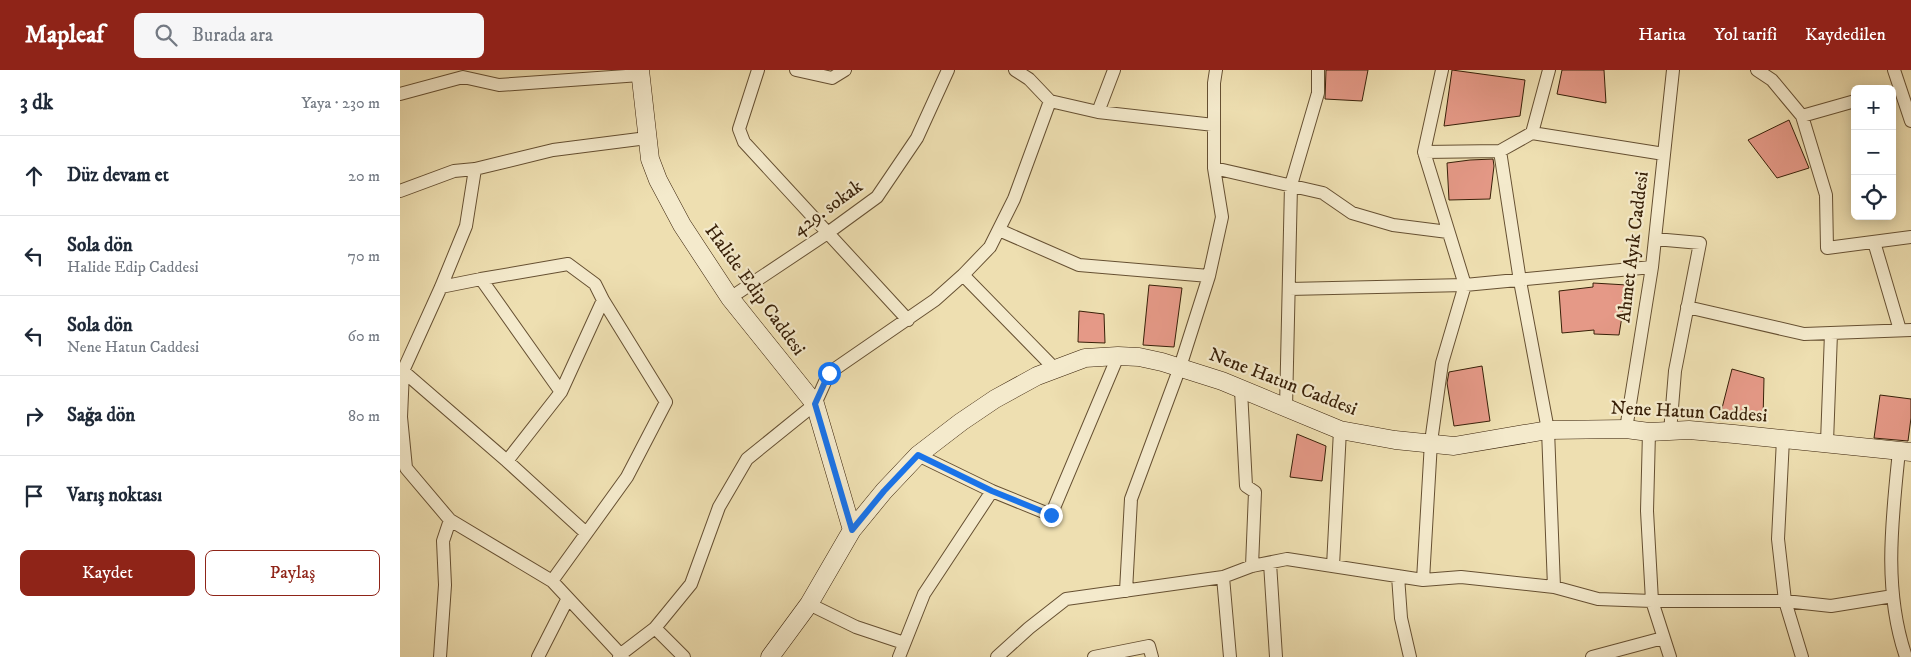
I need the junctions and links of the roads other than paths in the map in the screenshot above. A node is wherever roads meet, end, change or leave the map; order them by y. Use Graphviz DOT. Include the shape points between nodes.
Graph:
graph roads {
  1 [pos="758,70"];
  2 [pos="796,70"];
  3 [pos="845,70"];
  4 [pos="948,70"];
  5 [pos="1015,70"];
  6 [pos="1114,70"];
  7 [pos="1216,70"];
  8 [pos="1318,70"];
  9 [pos="1442,70"];
  10 [pos="1549,70"];
  11 [pos="1673,70"];
  12 [pos="1757,70"];
  13 [pos="1894,70"];
  14 [pos="640,72"];
  15 [pos="466,73"];
  16 [pos="1030,74"];
  17 [pos="1896,85"];
  18 [pos="1896,89"];
  19 [pos="400,94"];
  20 [pos="1050,101"];
  21 [pos="1851,101"];
  22 [pos="1098,112"];
  23 [pos="1802,116"];
  24 [pos="1911,122"];
  25 [pos="1214,125"];
  26 [pos="1532,133"];
  27 [pos="647,138"];
  28 [pos="1500,151"];
  29 [pos="1424,152"];
  30 [pos="1664,154"];
  31 [pos="475,168"];
  32 [pos="1214,168"];
  33 [pos="1290,185"];
  34 [pos="400,191"];
  35 [pos="999,230"];
  36 [pos="829,232"];
  37 [pos="1448,232"];
  38 [pos="1911,237"];
  39 [pos="1655,239"];
  40 [pos="1874,242"];
  41 [pos="1652,267"];
  42 [pos="963,275"];
  43 [pos="1209,276"];
  44 [pos="481,278"];
  45 [pos="1520,281"];
  46 [pos="1465,285"];
  47 [pos="441,287"];
  48 [pos="1288,289"];
  49 [pos="730,298"];
  50 [pos="603,300"];
  51 [pos="1687,307"];
  52 [pos="908,320"];
  53 [pos="1906,330"];
  54 [pos="1831,333"];
  55 [pos="1118,356"];
  56 [pos="1180,367"];
  57 [pos="1055,369"];
  58 [pos="403,371"];
  59 [pos="1241,390"];
  60 [pos="561,392"];
  61 [pos="815,404"];
  62 [pos="1286,408"];
  63 [pos="401,417"];
  64 [pos="1626,429"];
  65 [pos="1340,430"];
  66 [pos="1548,430"];
  67 [pos="1649,432"];
  68 [pos="1670,432"];
  69 [pos="1783,439"];
  70 [pos="1431,442"];
  71 [pos="1827,442"];
  72 [pos="1905,451"];
  73 [pos="918,455"];
  74 [pos="507,460"];
  75 [pos="992,491"];
  76 [pos="450,520"];
  77 [pos="852,530"];
  78 [pos="586,533"];
  79 [pos="1270,562"];
  80 [pos="1252,566"];
  81 [pos="1333,566"];
  82 [pos="1398,576"];
  83 [pos="1223,577"];
  84 [pos="1423,580"];
  85 [pos="552,581"];
  86 [pos="1554,587"];
  87 [pos="1126,591"];
  88 [pos="1893,596"];
  89 [pos="568,598"];
  90 [pos="1652,601"];
  91 [pos="1784,602"];
  92 [pos="809,604"];
  93 [pos="655,628"];
  94 [pos="1662,638"];
  95 [pos="904,643"];
  96 [pos="621,656"];
  97 [pos="440,657"];
  98 [pos="538,657"];
  99 [pos="684,657"];
  100 [pos="770,657"];
  101 [pos="899,657"];
  102 [pos="997,657"];
  103 [pos="1094,657"];
  104 [pos="1152,657"];
  105 [pos="1230,657"];
  106 [pos="1276,657"];
  107 [pos="1410,657"];
  108 [pos="1592,657"];
  109 [pos="1670,657"];
  110 [pos="1802,657"];
  111 [pos="1906,657"];
  1 -- 36 [label="street" via="739,129 744,142"];
  2 -- 3 [label="street" via="832,78"];
  4 -- 36 [label="street, 429. sokak" via="917,138 877,197"];
  5 -- 16 [label="street"];
  6 -- 22 [label="street"];
  7 -- 25 [label="street"];
  8 -- 33 [label="street" via="1318,93"];
  9 -- 29 [label="street"];
  10 -- 26 [label="street"];
  11 -- 30 [label="street, Ahmet Ayık Caddesi"];
  12 -- 23 [label="street" via="1772,80"];
  13 -- 17 [label="street"];
  14 -- 15 [label="street" via="499,85"];
  14 -- 27 [label="street, Halide Edip Caddesi"];
  15 -- 19 [label="street"];
  16 -- 20 [label="street"];
  18 -- 24 [label="street"];
  20 -- 22 [label="street"];
  20 -- 35 [label="street" via="1014,199"];
  21 -- 23 [label="street"];
  22 -- 25 [label="street"];
  23 -- 40 [label="street" via="1826,195 1827,248"];
  25 -- 32 [label="street"];
  26 -- 28 [label="street"];
  26 -- 30 [label="street"];
  27 -- 31 [label="street" via="553,150"];
  27 -- 49 [label="street, Halide Edip Caddesi" via="650,160 668,201"];
  28 -- 29 [label="street"];
  28 -- 45 [label="street"];
  29 -- 37 [label="street"];
  30 -- 39 [label="street, Ahmet Ayık Caddesi"];
  31 -- 34 [label="street" via="454,171"];
  31 -- 47 [label="street" via="466,226"];
  32 -- 33 [label="street"];
  32 -- 43 [label="street" via="1222,217"];
  33 -- 37 [label="street" via="1323,193 1352,214 1393,225"];
  33 -- 48 [label="street"];
  35 -- 42 [label="street" via="990,247"];
  35 -- 43 [label="street" via="1079,265"];
  36 -- 49 [label="street, 429. sokak"];
  36 -- 52 [label="street"];
  37 -- 46 [label="street"];
  38 -- 40 [label="street"];
  39 -- 41 [label="street, Ahmet Ayık Caddesi"];
  39 -- 51 [label="street" via="1700,243"];
  40 -- 53 [label="street"];
  41 -- 45 [label="street"];
  41 -- 64 [label="street, Ahmet Ayık Caddesi"];
  42 -- 52 [label="street"];
  42 -- 57 [label="street"];
  43 -- 56 [label="street"];
  44 -- 47 [label="street"];
  44 -- 50 [label="street" via="568,264 595,284"];
  44 -- 60 [label="street"];
  45 -- 46 [label="street"];
  45 -- 66 [label="street"];
  46 -- 48 [label="street"];
  46 -- 70 [label="street" via="1442,362"];
  47 -- 58 [label="street"];
  48 -- 62 [label="street"];
  49 -- 61 [label="street, Halide Edip Caddesi"];
  50 -- 60 [label="street"];
  50 -- 78 [label="street" via="666,402 627,477"];
  51 -- 54 [label="street" via="1804,334"];
  51 -- 68 [label="street" via="1675,371"];
  52 -- 61 [label="street" via="829,373"];
  53 -- 54 [label="street"];
  54 -- 71 [label="street"];
  55 -- 56 [label="street, Nene Hatun Caddesi" via="1138,357"];
  55 -- 57 [label="street, Nene Hatun Caddesi" via="1085,358"];
  55 -- 75 [label="street" via="1051,515"];
  56 -- 59 [label="street, Nene Hatun Caddesi"];
  56 -- 87 [label="street" via="1131,499"];
  57 -- 73 [label="street, Nene Hatun Caddesi" via="995,399"];
  58 -- 63 [label="street"];
  58 -- 74 [label="street"];
  59 -- 62 [label="street, Nene Hatun Caddesi"];
  59 -- 80 [label="street" via="1246,486 1255,492"];
  60 -- 74 [label="street"];
  61 -- 77 [label="street, Halide Edip Caddesi"];
  61 -- 93 [label="street" via="747,459 719,507 691,584"];
  62 -- 65 [label="street, Nene Hatun Caddesi"];
  63 -- 76 [label="street" via="406,468"];
  64 -- 66 [label="street, Nene Hatun Caddesi"];
  64 -- 67 [label="street, Nene Hatun Caddesi"];
  65 -- 70 [label="street, Nene Hatun Caddesi" via="1395,440"];
  65 -- 81 [label="street"];
  66 -- 70 [label="street, Nene Hatun Caddesi" via="1454,446"];
  66 -- 86 [label="street"];
  67 -- 68 [label="street, Nene Hatun Caddesi"];
  67 -- 90 [label="street" via="1647,511"];
  68 -- 69 [label="street, Nene Hatun Caddesi" via="1689,430"];
  69 -- 71 [label="street, Nene Hatun Caddesi"];
  69 -- 91 [label="street" via="1778,539"];
  70 -- 84 [label="street"];
  71 -- 72 [label="street, Nene Hatun Caddesi"];
  72 -- 88 [label="street" via="1891,527"];
  73 -- 75 [label="street"];
  73 -- 77 [label="street, Nene Hatun Caddesi"];
  74 -- 78 [label="street"];
  75 -- 95 [label="street" via="924,594"];
  76 -- 85 [label="street"];
  76 -- 97 [label="street" via="443,541 445,585"];
  77 -- 92 [label="street, Nene Hatun Caddesi"];
  78 -- 85 [label="street"];
  79 -- 80 [label="street"];
  79 -- 81 [label="street" via="1287,559"];
  79 -- 106 [label="street"];
  80 -- 83 [label="street"];
  81 -- 82 [label="street"];
  82 -- 84 [label="street"];
  82 -- 107 [label="street" via="1401,618"];
  83 -- 87 [label="street"];
  83 -- 105 [label="street"];
  84 -- 86 [label="street" via="1462,577"];
  85 -- 89 [label="street"];
  86 -- 90 [label="street" via="1598,599"];
  87 -- 102 [label="street" via="1066,599"];
  88 -- 91 [label="street" via="1831,606"];
  88 -- 111 [label="street"];
  89 -- 96 [label="street"];
  89 -- 98 [label="street"];
  90 -- 91 [label="street"];
  90 -- 94 [label="street"];
  91 -- 110 [label="street"];
  92 -- 95 [label="street" via="856,627"];
  92 -- 100 [label="street, Nene Hatun Caddesi"];
  93 -- 96 [label="street"];
  93 -- 99 [label="street"];
  94 -- 108 [label="street"];
  94 -- 109 [label="street"];
  95 -- 101 [label="street"];
  103 -- 104 [label="street" via="1149,646"];
}
